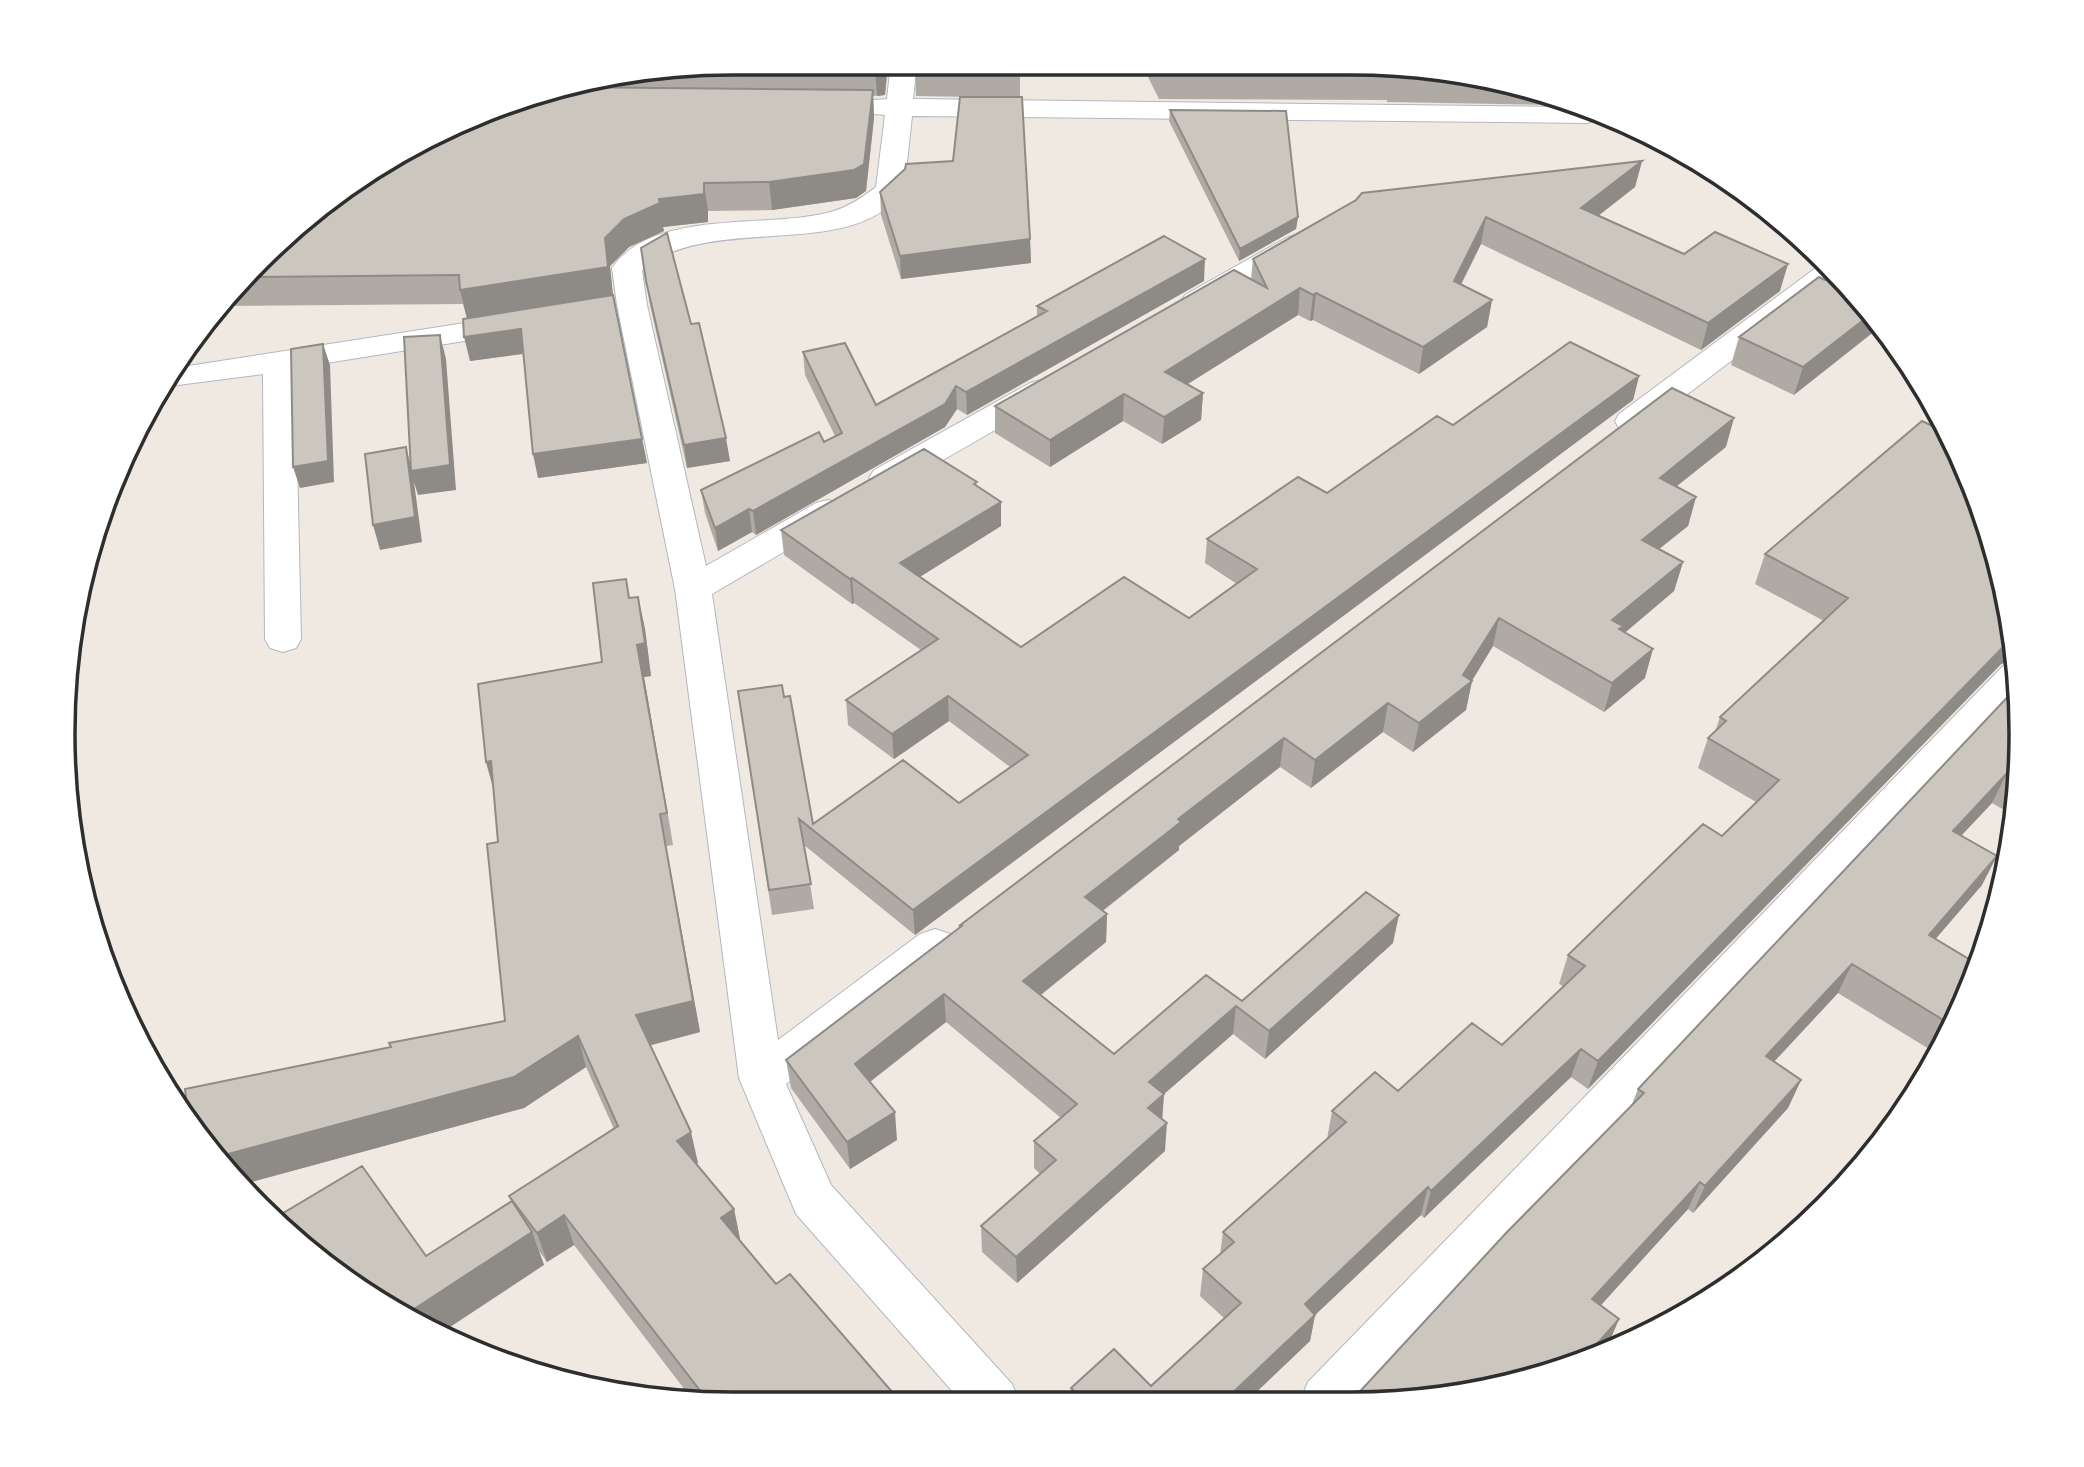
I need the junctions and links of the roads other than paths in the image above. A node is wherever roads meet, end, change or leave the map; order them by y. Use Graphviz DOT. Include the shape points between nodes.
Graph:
graph roads {
  1 [pos="902,75"];
  2 [pos="843,106"];
  3 [pos="898,107"];
  4 [pos="1578,116"];
  5 [pos="1317,232"];
  6 [pos="1823,276"];
  7 [pos="1173,314"];
  8 [pos="550,318"];
  9 [pos="279,362"];
  10 [pos="1065,376"];
  11 [pos="180,377"];
  12 [pos="1607,439"];
  13 [pos="693,589"];
  14 [pos="283,639"];
  15 [pos="2007,685"];
  16 [pos="961,927"];
  17 [pos="761,1078"];
  18 [pos="986,1392"];
  19 [pos="1333,1392"];
  1 -- 3 [label="street"];
  2 -- 3 [label="street"];
  3 -- 4 [label="street"];
  3 -- 13 [label="street" via="890,190 869,208 834,220 669,240 639,253 627,268 618,308 662,437"];
  5 -- 7 [label="street"];
  6 -- 12 [label="street"];
  8 -- 9 [label="street"];
  9 -- 11 [label="street"];
  9 -- 14 [label="street"];
  10 -- 13 [label="street"];
  13 -- 17 [label="street"];
  15 -- 19 [label="street"];
  16 -- 17 [label="street"];
  17 -- 18 [label="street" via="813,1199"];
}
